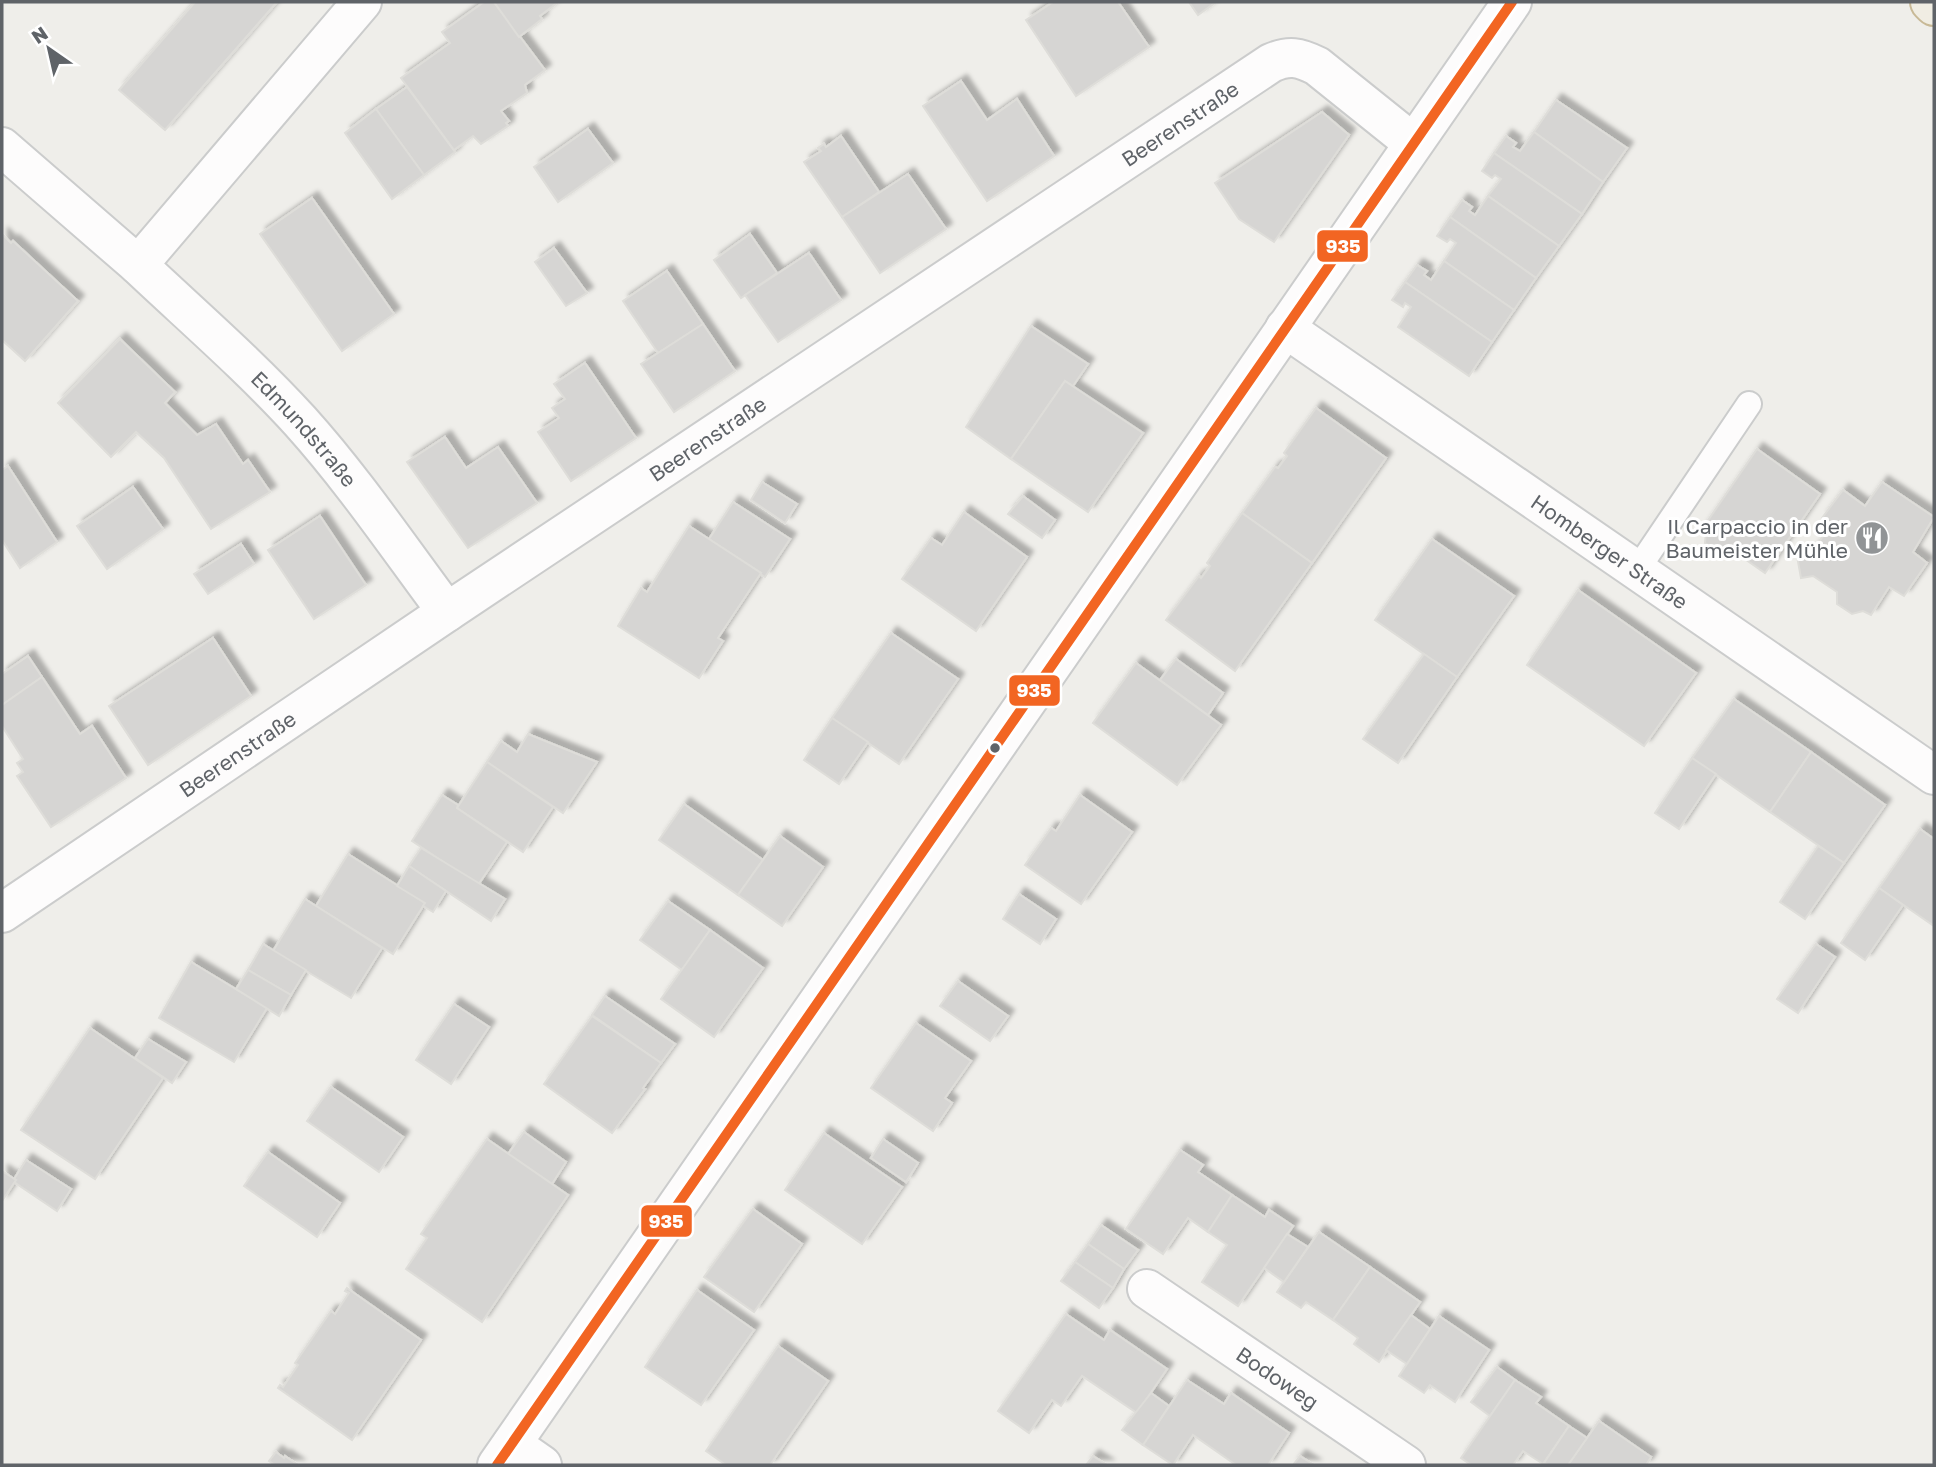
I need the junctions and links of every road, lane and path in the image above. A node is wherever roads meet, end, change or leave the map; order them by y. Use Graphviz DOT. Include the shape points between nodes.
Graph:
graph roads {
  1 [pos="362,2"];
  2 [pos="1512,2"];
  3 [pos="1930,2"];
  4 [pos="1934,6"];
  5 [pos="1413,143"];
  6 [pos="2,147"];
  7 [pos="138,265"];
  8 [pos="1285,328"];
  9 [pos="1749,404"];
  10 [pos="1637,570"];
  11 [pos="447,612"];
  12 [pos="1934,775"];
  13 [pos="2,913"];
  14 [pos="1147,1289"];
  15 [pos="517,1458"];
  16 [pos="1406,1465"];
  1 -- 7 [label="street"];
  2 -- 5 [label="street"];
  3 -- 4 [label="highway"];
  5 -- 8 [label="street"];
  5 -- 11 [label="street, Beerenstraße" via="1317,66 1286,56 1271,63"];
  6 -- 7 [label="street, Edmundstraße"];
  7 -- 11 [label="street, Edmundstraße" via="299,420 346,474"];
  8 -- 10 [label="street, Homberger Straße"];
  8 -- 15 [label="street" via="1015,716"];
  9 -- 10 [label="lane"];
  10 -- 12 [label="street, Homberger Straße"];
  11 -- 13 [label="street, Beerenstraße"];
  14 -- 16 [label="street, Bodoweg"];
}
